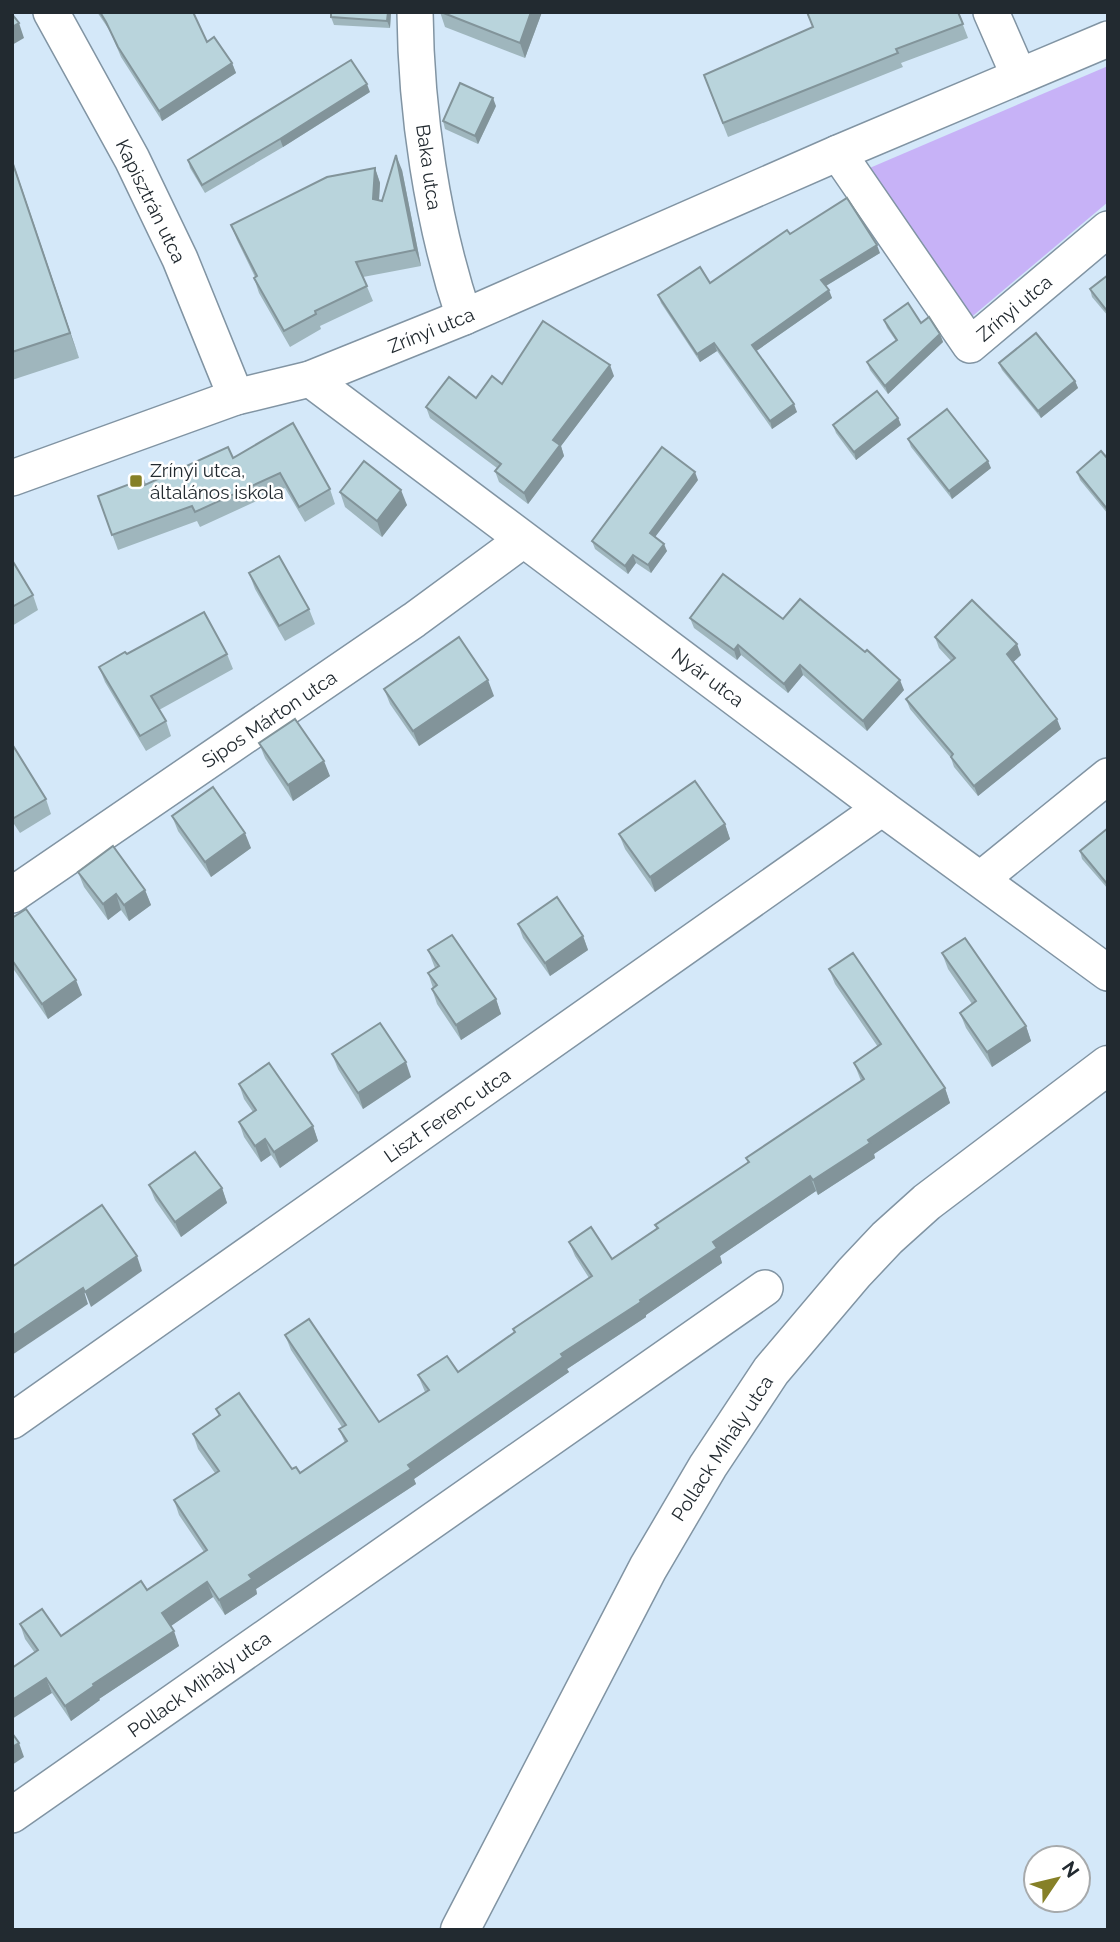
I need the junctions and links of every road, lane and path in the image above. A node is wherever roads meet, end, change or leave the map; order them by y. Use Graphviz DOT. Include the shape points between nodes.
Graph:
graph roads {
  1 [pos="51,12"];
  2 [pos="415,12"];
  3 [pos="991,12"];
  4 [pos="1108,39"];
  5 [pos="1019,76"];
  6 [pos="838,153"];
  7 [pos="1108,229"];
  8 [pos="464,317"];
  9 [pos="310,379"];
  10 [pos="236,397"];
  11 [pos="12,478"];
  12 [pos="523,540"];
  13 [pos="1108,776"];
  14 [pos="882,808"];
  15 [pos="981,879"];
  16 [pos="12,895"];
  17 [pos="1108,973"];
  18 [pos="1108,1065"];
  19 [pos="765,1288"];
  20 [pos="12,1421"];
  21 [pos="12,1815"];
  22 [pos="460,1930"];
  1 -- 10 [label="street, Kapisztrán utca" via="132,159 180,259"];
  2 -- 8 [label="street, Baka utca" via="415,66 438,232"];
  3 -- 5 [label="street"];
  4 -- 5 [label="street, Zrínyi utca"];
  5 -- 6 [label="street, Zrínyi utca"];
  6 -- 7 [label="street, Zrínyi utca" via="970,345"];
  6 -- 8 [label="street, Zrínyi utca"];
  8 -- 9 [label="street, Zrínyi utca"];
  9 -- 10 [label="street, Zrínyi utca"];
  9 -- 12 [label="street, Nyár utca"];
  10 -- 11 [label="street, Zrínyi utca"];
  12 -- 14 [label="street, Nyár utca"];
  12 -- 16 [label="street, Sipos Márton utca" via="414,620"];
  13 -- 15 [label="street"];
  14 -- 15 [label="street, Nyár utca"];
  14 -- 20 [label="street, Liszt Ferenc utca"];
  15 -- 17 [label="street, Nyár utca"];
  18 -- 22 [label="main road, Pollack Mihály utca" via="927,1202 887,1238 771,1371 648,1568"];
  19 -- 21 [label="street, Pollack Mihály utca"];
}
